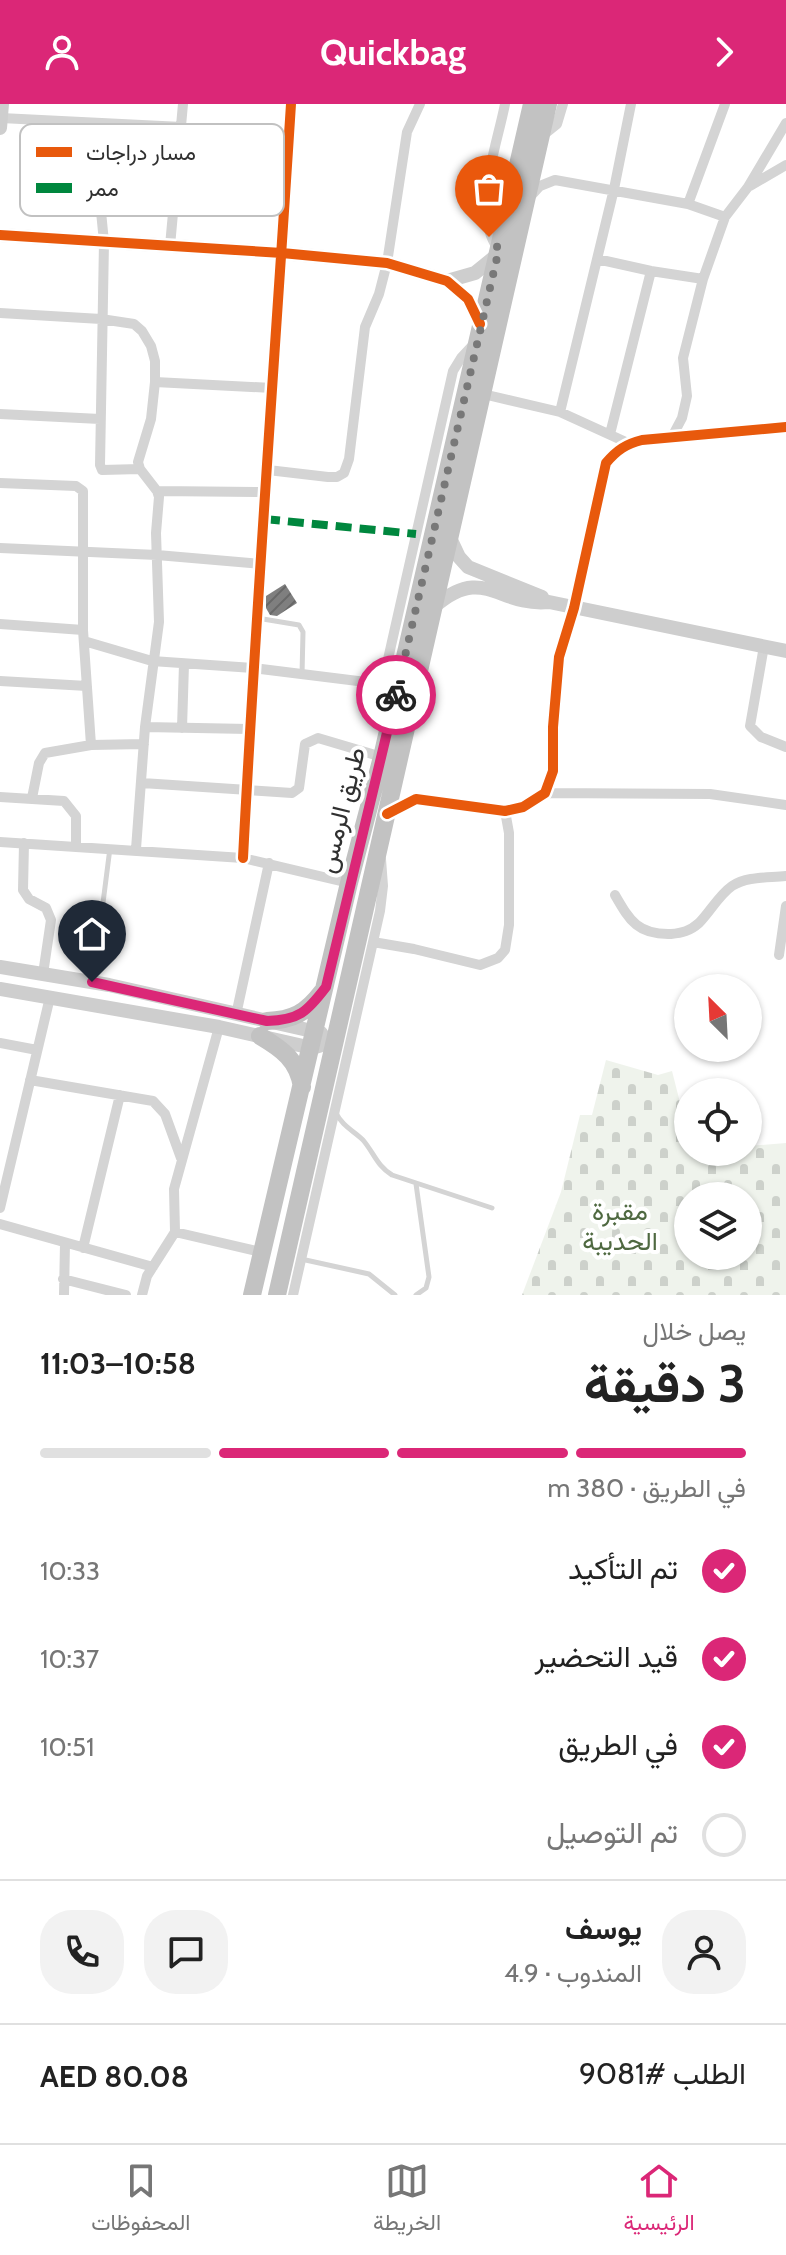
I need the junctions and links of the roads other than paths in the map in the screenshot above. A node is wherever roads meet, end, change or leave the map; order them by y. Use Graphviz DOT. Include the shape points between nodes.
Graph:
graph roads {
  1 [pos="2,104"];
  2 [pos="183,104"];
  3 [pos="291,104"];
  4 [pos="420,104"];
  5 [pos="505,104"];
  6 [pos="532,104"];
  7 [pos="548,104"];
  8 [pos="563,104"];
  9 [pos="631,104"];
  10 [pos="725,104"];
  11 [pos="1,118"];
  12 [pos="77,122"];
  13 [pos="786,123"];
  14 [pos="119,124"];
  15 [pos="182,124"];
  16 [pos="0,128"];
  17 [pos="539,144"];
  18 [pos="786,165"];
  19 [pos="555,180"];
  20 [pos="748,187"];
  21 [pos="614,189"];
  22 [pos="526,201"];
  23 [pos="688,204"];
  24 [pos="101,216"];
  25 [pos="173,216"];
  26 [pos="725,217"];
  27 [pos="0,235"];
  28 [pos="104,242"];
  29 [pos="170,246"];
  30 [pos="498,252"];
  31 [pos="282,253"];
  32 [pos="597,259"];
  33 [pos="387,263"];
  34 [pos="651,271"];
  35 [pos="703,279"];
  36 [pos="447,281"];
  37 [pos="0,313"];
  38 [pos="101,319"];
  39 [pos="478,332"];
  40 [pos="155,382"];
  41 [pos="272,388"];
  42 [pos="483,394"];
  43 [pos="560,412"];
  44 [pos="0,414"];
  45 [pos="100,419"];
  46 [pos="786,427"];
  47 [pos="610,434"];
  48 [pos="673,435"];
  49 [pos="628,443"];
  50 [pos="140,469"];
  51 [pos="268,470"];
  52 [pos="0,483"];
  53 [pos="157,491"];
  54 [pos="265,492"];
  55 [pos="450,538"];
  56 [pos="0,548"];
  57 [pos="83,553"];
  58 [pos="157,555"];
  59 [pos="261,564"];
  60 [pos="549,602"];
  61 [pos="435,606"];
  62 [pos="574,608"];
  63 [pos="257,618"];
  64 [pos="0,624"];
  65 [pos="84,636"];
  66 [pos="764,646"];
  67 [pos="786,651"];
  68 [pos="152,661"];
  69 [pos="184,664"];
  70 [pos="253,668"];
  71 [pos="302,676"];
  72 [pos="0,681"];
  73 [pos="382,684"];
  74 [pos="87,686"];
  75 [pos="145,727"];
  76 [pos="182,728"];
  77 [pos="249,729"];
  78 [pos="388,729"];
  79 [pos="144,744"];
  80 [pos="91,745"];
  81 [pos="786,747"];
  82 [pos="382,757"];
  83 [pos="396,776"];
  84 [pos="142,783"];
  85 [pos="246,791"];
  86 [pos="545,793"];
  87 [pos="0,797"];
  88 [pos="32,798"];
  89 [pos="416,799"];
  90 [pos="786,806"];
  91 [pos="505,811"];
  92 [pos="387,814"];
  93 [pos="0,842"];
  94 [pos="24,843"];
  95 [pos="76,846"];
  96 [pos="110,848"];
  97 [pos="379,848"];
  98 [pos="136,849"];
  99 [pos="243,858"];
  100 [pos="269,863"];
  101 [pos="786,876"];
  102 [pos="349,883"];
  103 [pos="615,895"];
  104 [pos="786,906"];
  105 [pos="373,942"];
  106 [pos="779,955"];
  107 [pos="0,967"];
  108 [pos="43,974"];
  109 [pos="92,982"];
  110 [pos="109,985"];
  111 [pos="326,987"];
  112 [pos="0,989"];
  113 [pos="50,997"];
  114 [pos="236,1015"];
  115 [pos="219,1027"];
  116 [pos="263,1029"];
  117 [pos="325,1040"];
  118 [pos="0,1043"];
  119 [pos="37,1050"];
  120 [pos="30,1080"];
  121 [pos="302,1087"];
  122 [pos="120,1095"];
  123 [pos="335,1109"];
  124 [pos="339,1133"];
  125 [pos="181,1158"];
  126 [pos="4,1167"];
  127 [pos="416,1184"];
  128 [pos="0,1208"];
  129 [pos="492,1208"];
  130 [pos="0,1224"];
  131 [pos="175,1232"];
  132 [pos="65,1243"];
  133 [pos="83,1248"];
  134 [pos="261,1252"];
  135 [pos="301,1259"];
  136 [pos="153,1267"];
  137 [pos="63,1279"];
  138 [pos="64,1295"];
  139 [pos="126,1295"];
  140 [pos="142,1295"];
  141 [pos="252,1295"];
  142 [pos="277,1295"];
  143 [pos="293,1295"];
  144 [pos="395,1295"];
  145 [pos="416,1295"];
  1 -- 11 [label="main road"];
  2 -- 15 [label="street"];
  3 -- 31 [label="street"];
  4 -- 33 [label="street" via="407,132"];
  5 -- 30 [label="street" via="485,211 489,237"];
  6 -- 30 [label="highway, طريق الرمس"];
  7 -- 17 [label="highway, طريق الرمس"];
  8 -- 17 [label="street" via="557,124"];
  9 -- 21 [label="street"];
  10 -- 23 [label="street"];
  11 -- 12 [label="street"];
  11 -- 16 [label="main road"];
  12 -- 14 [label="street"];
  13 -- 20 [label="street"];
  17 -- 19 [label="street" via="546,171"];
  17 -- 22 [label="highway, طريق الرمس"];
  18 -- 20 [label="street"];
  19 -- 21 [label="street"];
  19 -- 22 [label="street"];
  20 -- 26 [label="street"];
  21 -- 23 [label="street"];
  21 -- 32 [label="street"];
  22 -- 42 [label="highway, طريق الرمس"];
  23 -- 26 [label="street"];
  24 -- 28 [label="street"];
  25 -- 29 [label="street"];
  26 -- 35 [label="street"];
  27 -- 28 [label="main road"];
  28 -- 29 [label="main road"];
  28 -- 38 [label="street"];
  29 -- 31 [label="main road"];
  30 -- 36 [label="main road" via="475,273"];
  30 -- 39 [label="highway, طريق الرمس"];
  31 -- 33 [label="main road"];
  31 -- 41 [label="street"];
  32 -- 34 [label="street"];
  32 -- 43 [label="street"];
  33 -- 36 [label="main road"];
  33 -- 51 [label="street" via="365,327 344,473 328,477"];
  34 -- 35 [label="street"];
  34 -- 47 [label="street"];
  35 -- 48 [label="street" via="683,358 687,396"];
  36 -- 39 [label="main road" via="468,299"];
  37 -- 38 [label="street"];
  38 -- 40 [label="street" via="134,324 142,331 155,361"];
  38 -- 45 [label="street"];
  39 -- 73 [label="street" via="451,379"];
  39 -- 78 [label="highway, طريق الرمس"];
  40 -- 41 [label="street"];
  40 -- 50 [label="street"];
  41 -- 51 [label="street"];
  42 -- 43 [label="street"];
  42 -- 55 [label="highway, طريق الرمس"];
  43 -- 47 [label="street"];
  44 -- 45 [label="street"];
  45 -- 50 [label="street" via="102,470"];
  46 -- 48 [label="street"];
  47 -- 49 [label="street"];
  48 -- 49 [label="street"];
  49 -- 62 [label="street" via="606,463"];
  50 -- 53 [label="street"];
  51 -- 54 [label="street"];
  52 -- 57 [label="street" via="82,488"];
  53 -- 54 [label="street"];
  53 -- 58 [label="street"];
  54 -- 59 [label="street"];
  55 -- 60 [label="main road" via="468,567"];
  55 -- 61 [label="highway, طريق الرمس"];
  56 -- 57 [label="street"];
  57 -- 58 [label="street"];
  57 -- 65 [label="street"];
  58 -- 59 [label="street"];
  58 -- 68 [label="street" via="159,622"];
  59 -- 63 [label="street"];
  60 -- 61 [label="main road" via="471,587 453,591"];
  60 -- 62 [label="main road"];
  61 -- 83 [label="highway, طريق الرمس"];
  62 -- 66 [label="main road"];
  62 -- 86 [label="street" via="559,657 553,771"];
  63 -- 70 [label="street"];
  63 -- 71 [label="lane" via="301,628"];
  64 -- 65 [label="street"];
  65 -- 68 [label="street"];
  65 -- 74 [label="street"];
  66 -- 67 [label="main road"];
  66 -- 81 [label="street" via="750,726"];
  68 -- 69 [label="street"];
  68 -- 75 [label="street"];
  69 -- 70 [label="street"];
  69 -- 76 [label="street"];
  70 -- 71 [label="street"];
  70 -- 77 [label="street"];
  71 -- 73 [label="street"];
  72 -- 74 [label="street"];
  73 -- 78 [label="street" via="379,708"];
  74 -- 80 [label="street"];
  75 -- 76 [label="street"];
  75 -- 79 [label="street"];
  76 -- 77 [label="street"];
  77 -- 85 [label="street"];
  78 -- 82 [label="highway, طريق الرمس"];
  79 -- 80 [label="street"];
  79 -- 84 [label="street"];
  80 -- 88 [label="street" via="45,753"];
  82 -- 85 [label="street" via="318,738 305,744 297,791"];
  82 -- 102 [label="highway, طريق الرمس"];
  83 -- 89 [label="street"];
  83 -- 92 [label="highway, طريق الرمس"];
  84 -- 85 [label="street"];
  84 -- 98 [label="street"];
  85 -- 99 [label="street"];
  86 -- 90 [label="street" via="710,794"];
  86 -- 91 [label="street"];
  87 -- 88 [label="street"];
  88 -- 95 [label="street" via="69,805 76,816"];
  89 -- 91 [label="street"];
  89 -- 92 [label="street"];
  91 -- 105 [label="street" via="509,925 505,950 498,958 480,965"];
  92 -- 97 [label="highway, طريق الرمس"];
  93 -- 94 [label="street"];
  94 -- 95 [label="street"];
  94 -- 108 [label="street" via="23,890 46,908 51,920"];
  95 -- 96 [label="street"];
  96 -- 98 [label="street"];
  96 -- 109 [label="lane"];
  97 -- 105 [label="street" via="383,886"];
  97 -- 117 [label="highway, طريق الرمس"];
  98 -- 99 [label="street"];
  99 -- 100 [label="street"];
  100 -- 102 [label="street"];
  100 -- 114 [label="street"];
  101 -- 103 [label="street" via="734,885 695,926 679,933 642,930"];
  102 -- 111 [label="highway, طريق الرمس"];
  104 -- 106 [label="street"];
  105 -- 123 [label="street"];
  107 -- 108 [label="main road"];
  108 -- 109 [label="main road"];
  109 -- 110 [label="main road"];
  110 -- 113 [label="main road" via="106,998 99,1002"];
  110 -- 114 [label="main road"];
  111 -- 116 [label="highway" via="302,1014"];
  111 -- 117 [label="highway, طريق الرمس"];
  112 -- 113 [label="main road"];
  113 -- 115 [label="main road"];
  113 -- 119 [label="street"];
  114 -- 116 [label="main road"];
  115 -- 116 [label="main road"];
  115 -- 125 [label="street"];
  116 -- 117 [label="main road"];
  116 -- 121 [label="highway" via="291,1057"];
  117 -- 121 [label="highway, طريق الرمس"];
  117 -- 142 [label="highway, طريق الرمس"];
  118 -- 119 [label="street"];
  119 -- 120 [label="street"];
  120 -- 122 [label="street"];
  120 -- 126 [label="street"];
  121 -- 134 [label="highway, طريق الرمس"];
  122 -- 125 [label="street" via="159,1106"];
  122 -- 133 [label="street"];
  123 -- 124 [label="street"];
  123 -- 124 [label="lane"];
  124 -- 127 [label="lane" via="361,1138 385,1171"];
  124 -- 135 [label="street"];
  125 -- 131 [label="street" via="174,1189"];
  126 -- 128 [label="street"];
  127 -- 129 [label="lane"];
  127 -- 145 [label="lane" via="429,1277 426,1288"];
  130 -- 132 [label="street"];
  131 -- 134 [label="street"];
  131 -- 136 [label="street"];
  132 -- 133 [label="street"];
  132 -- 137 [label="street"];
  133 -- 136 [label="street"];
  134 -- 141 [label="highway, طريق الرمس"];
  135 -- 143 [label="street"];
  135 -- 144 [label="lane" via="369,1274"];
  136 -- 140 [label="street"];
  137 -- 138 [label="street"];
  137 -- 139 [label="street"];
}
